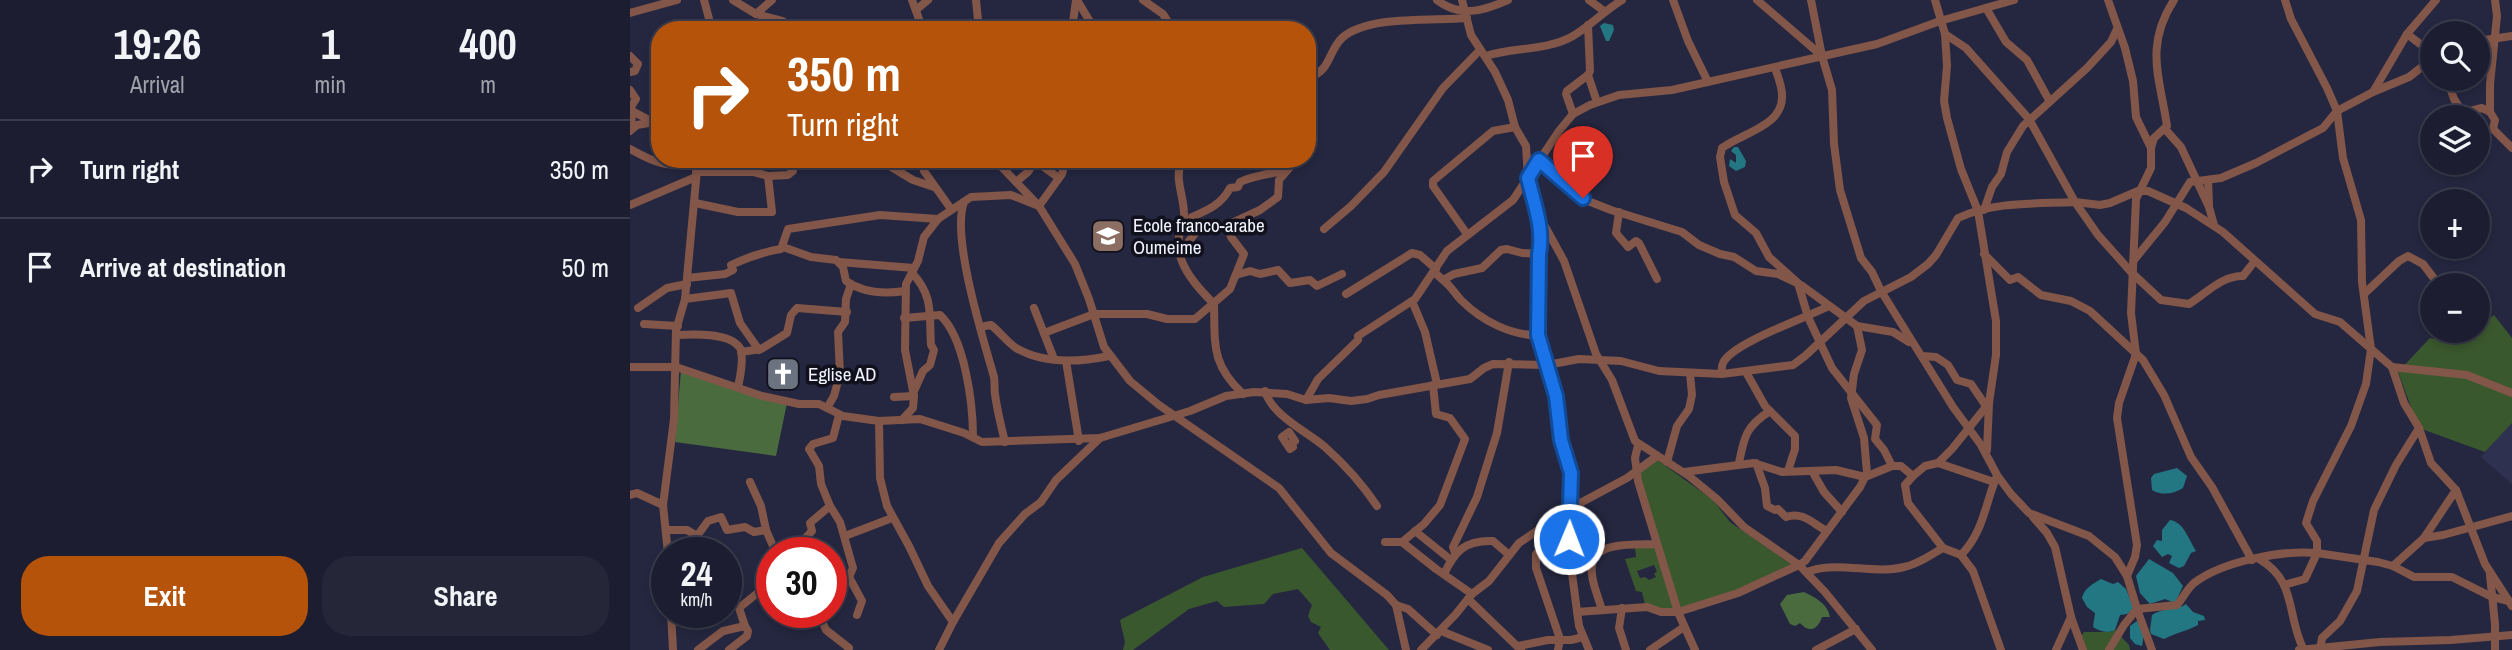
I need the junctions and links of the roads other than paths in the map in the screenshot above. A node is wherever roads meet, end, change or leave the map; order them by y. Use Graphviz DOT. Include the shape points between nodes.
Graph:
graph roads {
  1 [pos="677,0"];
  2 [pos="704,0"];
  3 [pos="733,0"];
  4 [pos="772,0"];
  5 [pos="912,0"];
  6 [pos="928,0"];
  7 [pos="976,0"];
  8 [pos="1076,0"];
  9 [pos="1143,0"];
  10 [pos="1437,0"];
  11 [pos="1462,0"];
  12 [pos="1508,0"];
  13 [pos="1589,0"];
  14 [pos="1622,0"];
  15 [pos="1673,0"];
  16 [pos="1757,0"];
  17 [pos="1811,0"];
  18 [pos="1935,0"];
  19 [pos="2014,0"];
  20 [pos="2108,0"];
  21 [pos="2174,0"];
  22 [pos="2285,0"];
  23 [pos="2436,0"];
  24 [pos="2495,0"];
  25 [pos="1986,8"];
  26 [pos="916,10"];
  27 [pos="1604,11"];
  28 [pos="630,13"];
  29 [pos="756,14"];
  30 [pos="1466,15"];
  31 [pos="1940,20"];
  32 [pos="710,21"];
  33 [pos="781,21"];
  34 [pos="920,21"];
  35 [pos="978,21"];
  36 [pos="1073,21"];
  37 [pos="1089,21"];
  38 [pos="1167,21"];
  39 [pos="1588,25"];
  40 [pos="2118,29"];
  41 [pos="1945,34"];
  42 [pos="2407,34"];
  43 [pos="2512,36"];
  44 [pos="2496,38"];
  45 [pos="2490,39"];
  46 [pos="2420,44"];
  47 [pos="1483,53"];
  48 [pos="630,56"];
  49 [pos="1822,56"];
  50 [pos="1775,68"];
  51 [pos="2420,68"];
  52 [pos="630,72"];
  53 [pos="1588,75"];
  54 [pos="1316,76"];
  55 [pos="1708,82"];
  56 [pos="630,90"];
  57 [pos="2373,92"];
  58 [pos="2049,100"];
  59 [pos="1597,102"];
  60 [pos="2490,105"];
  61 [pos="631,111"];
  62 [pos="2337,111"];
  63 [pos="2490,112"];
  64 [pos="1573,114"];
  65 [pos="651,119"];
  66 [pos="2029,119"];
  67 [pos="651,122"];
  68 [pos="1516,127"];
  69 [pos="2165,129"];
  70 [pos="631,130"];
  71 [pos="2151,148"];
  72 [pos="2512,148"];
  73 [pos="630,149"];
  74 [pos="651,160"];
  75 [pos="1539,160"];
  76 [pos="695,168"];
  77 [pos="697,168"];
  78 [pos="708,168"];
  79 [pos="791,168"];
  80 [pos="893,168"];
  81 [pos="924,168"];
  82 [pos="1002,168"];
  83 [pos="1027,168"];
  84 [pos="1045,168"];
  85 [pos="1063,168"];
  86 [pos="1178,168"];
  87 [pos="1287,168"];
  88 [pos="1289,168"];
  89 [pos="768,176"];
  90 [pos="1059,178"];
  91 [pos="1528,178"];
  92 [pos="2197,180"];
  93 [pos="2208,180"];
  94 [pos="1016,182"];
  95 [pos="934,187"];
  96 [pos="2138,191"];
  97 [pos="964,202"];
  98 [pos="2075,202"];
  99 [pos="695,203"];
  100 [pos="2177,204"];
  101 [pos="630,205"];
  102 [pos="1039,206"];
  103 [pos="2209,207"];
  104 [pos="951,209"];
  105 [pos="1981,210"];
  106 [pos="1619,212"];
  107 [pos="938,219"];
  108 [pos="1540,222"];
  109 [pos="2214,225"];
  110 [pos="1324,229"];
  111 [pos="1467,234"];
  112 [pos="783,247"];
  113 [pos="1180,253"];
  114 [pos="1539,254"];
  115 [pos="1984,254"];
  116 [pos="2134,260"];
  117 [pos="839,262"];
  118 [pos="2254,262"];
  119 [pos="913,270"];
  120 [pos="1435,270"];
  121 [pos="2132,273"];
  122 [pos="2429,273"];
  123 [pos="1342,274"];
  124 [pos="1236,275"];
  125 [pos="1657,279"];
  126 [pos="1443,280"];
  127 [pos="687,281"];
  128 [pos="1798,283"];
  129 [pos="851,284"];
  130 [pos="905,291"];
  131 [pos="1881,291"];
  132 [pos="1346,294"];
  133 [pos="2364,294"];
  134 [pos="685,299"];
  135 [pos="1412,301"];
  136 [pos="1214,304"];
  137 [pos="1829,306"];
  138 [pos="1034,307"];
  139 [pos="638,308"];
  140 [pos="847,312"];
  141 [pos="1094,314"];
  142 [pos="929,316"];
  143 [pos="1808,317"];
  144 [pos="904,318"];
  145 [pos="1847,318"];
  146 [pos="643,324"];
  147 [pos="1857,326"];
  148 [pos="980,327"];
  149 [pos="677,330"];
  150 [pos="1044,333"];
  151 [pos="1538,335"];
  152 [pos="1819,341"];
  153 [pos="1915,346"];
  154 [pos="2371,349"];
  155 [pos="758,350"];
  156 [pos="741,352"];
  157 [pos="2136,354"];
  158 [pos="1109,356"];
  159 [pos="1922,356"];
  160 [pos="1054,359"];
  161 [pos="1066,361"];
  162 [pos="1599,361"];
  163 [pos="1509,362"];
  164 [pos="1547,365"];
  165 [pos="630,367"];
  166 [pos="676,367"];
  167 [pos="2392,367"];
  168 [pos="1746,372"];
  169 [pos="1690,373"];
  170 [pos="1722,374"];
  171 [pos="1435,385"];
  172 [pos="738,387"];
  173 [pos="1265,391"];
  174 [pos="1851,391"];
  175 [pos="914,393"];
  176 [pos="2512,393"];
  177 [pos="1243,394"];
  178 [pos="894,397"];
  179 [pos="1306,400"];
  180 [pos="1987,405"];
  181 [pos="827,408"];
  182 [pos="1770,411"];
  183 [pos="1174,414"];
  184 [pos="839,415"];
  185 [pos="902,420"];
  186 [pos="879,421"];
  187 [pos="1969,428"];
  188 [pos="2419,428"];
  189 [pos="973,437"];
  190 [pos="1100,438"];
  191 [pos="1079,441"];
  192 [pos="1005,442"];
  193 [pos="1638,445"];
  194 [pos="1657,456"];
  195 [pos="1988,456"];
  196 [pos="1667,462"];
  197 [pos="1739,463"];
  198 [pos="1756,463"];
  199 [pos="1938,463"];
  200 [pos="1892,466"];
  201 [pos="1788,471"];
  202 [pos="1812,471"];
  203 [pos="1636,472"];
  204 [pos="1684,472"];
  205 [pos="1913,476"];
  206 [pos="1865,477"];
  207 [pos="1996,479"];
  208 [pos="750,482"];
  209 [pos="2456,490"];
  210 [pos="630,495"];
  211 [pos="663,505"];
  212 [pos="830,506"];
  213 [pos="1377,506"];
  214 [pos="1569,509"];
  215 [pos="1842,512"];
  216 [pos="2029,513"];
  217 [pos="2512,516"];
  218 [pos="892,517"];
  219 [pos="1540,528"];
  220 [pos="2471,528"];
  221 [pos="666,530"];
  222 [pos="766,530"];
  223 [pos="1415,531"];
  224 [pos="1827,531"];
  225 [pos="845,536"];
  226 [pos="667,537"];
  227 [pos="769,537"];
  228 [pos="807,537"];
  229 [pos="2424,538"];
  230 [pos="1569,539"];
  231 [pos="1385,542"];
  232 [pos="1402,542"];
  233 [pos="1657,544"];
  234 [pos="1549,545"];
  235 [pos="1943,548"];
  236 [pos="2317,553"];
  237 [pos="1508,554"];
  238 [pos="1961,555"];
  239 [pos="1453,556"];
  240 [pos="2255,559"];
  241 [pos="2364,560"];
  242 [pos="1799,565"];
  243 [pos="2393,566"];
  244 [pos="1807,572"];
  245 [pos="2490,572"];
  246 [pos="1444,574"];
  247 [pos="2127,576"];
  248 [pos="849,577"];
  249 [pos="2284,585"];
  250 [pos="756,594"];
  251 [pos="1470,596"];
  252 [pos="2492,597"];
  253 [pos="2511,603"];
  254 [pos="1396,605"];
  255 [pos="1622,608"];
  256 [pos="2137,609"];
  257 [pos="1602,610"];
  258 [pos="1577,612"];
  259 [pos="1678,612"];
  260 [pos="857,615"];
  261 [pos="2071,617"];
  262 [pos="953,622"];
  263 [pos="745,626"];
  264 [pos="1684,627"];
  265 [pos="672,628"];
  266 [pos="825,628"];
  267 [pos="1856,629"];
  268 [pos="1439,633"];
  269 [pos="2512,635"];
  270 [pos="2496,636"];
  271 [pos="1583,637"];
  272 [pos="1560,639"];
  273 [pos="849,648"];
  274 [pos="1520,648"];
  275 [pos="2320,649"];
  276 [pos="673,650"];
  277 [pos="698,650"];
  278 [pos="729,650"];
  279 [pos="939,650"];
  280 [pos="1406,650"];
  281 [pos="1421,650"];
  282 [pos="1488,650"];
  283 [pos="1558,650"];
  284 [pos="1588,650"];
  285 [pos="1626,650"];
  286 [pos="1650,650"];
  287 [pos="1695,650"];
  288 [pos="1816,650"];
  289 [pos="1872,650"];
  290 [pos="2001,650"];
  291 [pos="2056,650"];
  292 [pos="2083,650"];
  293 [pos="2109,650"];
  294 [pos="2152,650"];
  295 [pos="2302,650"];
  296 [pos="2495,650"];
  1 -- 28 [label="street"];
  2 -- 32 [label="street"];
  3 -- 29 [label="street"];
  4 -- 29 [label="street"];
  5 -- 26 [label="street"];
  6 -- 26 [label="street"];
  7 -- 35 [label="street"];
  8 -- 36 [label="street"];
  8 -- 37 [label="street"];
  9 -- 38 [label="street"];
  10 -- 30 [label="street"];
  11 -- 30 [label="street"];
  12 -- 30 [label="street"];
  13 -- 27 [label="street"];
  14 -- 27 [label="street"];
  15 -- 55 [label="street"];
  16 -- 49 [label="street"];
  17 -- 49 [label="street"];
  18 -- 31 [label="street"];
  19 -- 25 [label="street"];
  20 -- 40 [label="street"];
  21 -- 69 [label="street" via="2160,31 2155,59"];
  22 -- 62 [label="street"];
  23 -- 42 [label="street"];
  24 -- 44 [label="street"];
  25 -- 31 [label="street"];
  25 -- 58 [label="street" via="2006,42 2027,60"];
  26 -- 34 [label="street"];
  27 -- 39 [label="street"];
  29 -- 33 [label="street"];
  30 -- 47 [label="street" via="1471,35"];
  30 -- 54 [label="street" via="1388,22 1353,32 1341,39"];
  31 -- 41 [label="street"];
  31 -- 49 [label="street" via="1877,44"];
  39 -- 47 [label="street" via="1566,39 1522,51"];
  39 -- 53 [label="street"];
  40 -- 58 [label="street" via="2087,68"];
  40 -- 71 [label="street" via="2133,81 2136,117"];
  41 -- 66 [label="street" via="1966,48"];
  41 -- 105 [label="street" via="1947,118 1961,169"];
  42 -- 46 [label="street"];
  42 -- 57 [label="street"];
  43 -- 44 [label="street"];
  44 -- 45 [label="street"];
  44 -- 60 [label="street"];
  47 -- 68 [label="street" via="1508,100"];
  47 -- 110 [label="street" via="1443,88 1384,172"];
  48 -- 52 [label="street" via="638,64"];
  49 -- 50 [label="street"];
  49 -- 131 [label="street" via="1832,90 1840,190 1861,258"];
  50 -- 55 [label="street"];
  50 -- 128 [label="street" via="1782,96 1777,115 1725,145 1720,157 1735,215 1756,233 1769,257"];
  51 -- 57 [label="street"];
  53 -- 59 [label="street"];
  53 -- 64 [label="street" via="1567,91"];
  55 -- 59 [label="street"];
  56 -- 61 [label="street" via="636,99"];
  57 -- 62 [label="street"];
  58 -- 66 [label="street"];
  59 -- 64 [label="street"];
  61 -- 65 [label="street"];
  61 -- 70 [label="street"];
  62 -- 93 [label="street" via="2323,128 2256,163"];
  62 -- 133 [label="street" via="2343,158 2361,220"];
  63 -- 72 [label="street" via="2495,120 2493,129"];
  64 -- 75 [label="street"];
  66 -- 98 [label="street"];
  66 -- 105 [label="street" via="2007,152 2001,174"];
  67 -- 70 [label="street"];
  68 -- 91 [label="street" via="1526,146"];
  68 -- 111 [label="street" via="1493,131 1433,181"];
  69 -- 71 [label="street" via="2156,135"];
  69 -- 92 [label="street" via="2181,147"];
  71 -- 96 [label="street" via="2151,168"];
  73 -- 74 [label="street"];
  75 -- 91 [label="street"];
  75 -- 106 [label="street" via="1583,198"];
  76 -- 101 [label="street"];
  77 -- 99 [label="street"];
  78 -- 89 [label="street"];
  79 -- 89 [label="street" via="790,173"];
  80 -- 95 [label="street"];
  81 -- 95 [label="street"];
  82 -- 94 [label="street"];
  83 -- 94 [label="street"];
  84 -- 90 [label="street"];
  85 -- 90 [label="street"];
  86 -- 113 [label="street" via="1184,216"];
  87 -- 113 [label="street" via="1230,188 1211,209 1192,217 1196,232"];
  88 -- 124 [label="street" via="1279,180 1278,197 1229,229 1244,254"];
  89 -- 99 [label="street" via="772,212 738,212"];
  90 -- 102 [label="street"];
  91 -- 108 [label="street"];
  91 -- 111 [label="street" via="1513,200"];
  92 -- 93 [label="street"];
  92 -- 100 [label="street" via="2190,182"];
  92 -- 103 [label="street"];
  93 -- 103 [label="street"];
  94 -- 102 [label="street"];
  95 -- 104 [label="street"];
  96 -- 98 [label="street" via="2100,205"];
  96 -- 100 [label="street"];
  96 -- 116 [label="street"];
  97 -- 102 [label="street" via="975,196 1011,195"];
  97 -- 104 [label="street"];
  97 -- 148 [label="street" via="959,219"];
  98 -- 105 [label="street"];
  98 -- 121 [label="street"];
  99 -- 127 [label="street"];
  100 -- 109 [label="street"];
  100 -- 116 [label="street"];
  102 -- 141 [label="street" via="1075,264"];
  103 -- 109 [label="street"];
  104 -- 107 [label="street"];
  105 -- 115 [label="street"];
  105 -- 131 [label="street" via="1958,218 1936,255 1919,272"];
  106 -- 125 [label="street" via="1616,233 1628,247 1639,243"];
  106 -- 128 [label="street" via="1682,232 1699,245 1734,257 1756,271"];
  107 -- 112 [label="street" via="880,215 788,229"];
  107 -- 119 [label="street" via="924,237"];
  108 -- 114 [label="street"];
  108 -- 162 [label="street" via="1567,267"];
  109 -- 118 [label="street"];
  111 -- 120 [label="street" via="1447,251"];
  112 -- 117 [label="street"];
  112 -- 127 [label="street" via="744,258 725,274"];
  113 -- 136 [label="street" via="1195,285"];
  114 -- 126 [label="street" via="1501,250 1482,268"];
  114 -- 151 [label="street"];
  115 -- 157 [label="street" via="2010,280 2018,277 2041,295 2071,301 2090,311"];
  115 -- 180 [label="street" via="1996,321 1996,355"];
  116 -- 121 [label="street"];
  117 -- 119 [label="street"];
  117 -- 129 [label="street"];
  118 -- 121 [label="street" via="2243,276 2221,281 2187,305 2162,302"];
  118 -- 154 [label="street" via="2319,317 2340,322"];
  119 -- 130 [label="street"];
  119 -- 142 [label="street" via="927,292"];
  120 -- 126 [label="street"];
  120 -- 132 [label="street" via="1412,253"];
  120 -- 135 [label="street"];
  121 -- 157 [label="street"];
  122 -- 133 [label="street" via="2408,256"];
  123 -- 124 [label="street" via="1317,286 1310,280 1290,283 1278,270"];
  124 -- 136 [label="street" via="1230,289"];
  126 -- 151 [label="street" via="1464,303 1505,330"];
  127 -- 134 [label="street"];
  127 -- 139 [label="street" via="667,288"];
  128 -- 137 [label="street"];
  128 -- 143 [label="street"];
  129 -- 130 [label="street" via="883,294"];
  129 -- 140 [label="street"];
  130 -- 144 [label="street"];
  131 -- 145 [label="street"];
  131 -- 153 [label="street"];
  133 -- 154 [label="street"];
  134 -- 149 [label="street"];
  134 -- 155 [label="street" via="731,293 740,323"];
  135 -- 171 [label="street" via="1425,332"];
  135 -- 179 [label="street" via="1358,338 1318,379"];
  136 -- 141 [label="street" via="1195,319"];
  136 -- 177 [label="street" via="1219,366"];
  137 -- 143 [label="street"];
  137 -- 145 [label="street"];
  138 -- 150 [label="street"];
  140 -- 155 [label="street" via="797,308 787,332"];
  140 -- 181 [label="street" via="838,332 841,374"];
  141 -- 150 [label="street"];
  141 -- 158 [label="street"];
  142 -- 144 [label="street"];
  142 -- 175 [label="street" via="934,350"];
  142 -- 189 [label="street" via="940,315 951,328 971,388"];
  143 -- 152 [label="street"];
  143 -- 170 [label="street" via="1745,343 1723,363"];
  144 -- 175 [label="street"];
  145 -- 147 [label="street"];
  145 -- 152 [label="street"];
  146 -- 149 [label="street"];
  147 -- 153 [label="street" via="1893,332"];
  147 -- 174 [label="street" via="1862,350"];
  148 -- 160 [label="street" via="992,325 1019,349"];
  148 -- 192 [label="street"];
  149 -- 156 [label="street" via="717,336 735,343"];
  149 -- 166 [label="street"];
  150 -- 160 [label="street"];
  151 -- 164 [label="street"];
  152 -- 168 [label="street" via="1793,365"];
  152 -- 174 [label="street"];
  153 -- 159 [label="street"];
  154 -- 167 [label="street"];
  154 -- 236 [label="street" via="2366,384 2351,426 2305,523 2317,541"];
  155 -- 156 [label="street"];
  156 -- 172 [label="street"];
  157 -- 240 [label="street" via="2153,375 2191,457"];
  157 -- 247 [label="street" via="2117,418 2137,545"];
  158 -- 161 [label="street"];
  158 -- 183 [label="street" via="1130,381"];
  159 -- 180 [label="street" via="1948,365"];
  159 -- 187 [label="street"];
  160 -- 161 [label="street"];
  161 -- 191 [label="street"];
  162 -- 164 [label="street" via="1579,359"];
  162 -- 169 [label="street"];
  162 -- 193 [label="street" via="1612,380"];
  163 -- 164 [label="street"];
  163 -- 171 [label="street" via="1488,365 1470,379"];
  163 -- 239 [label="street" via="1497,433"];
  164 -- 214 [label="street" via="1571,473"];
  165 -- 166 [label="street"];
  166 -- 172 [label="street"];
  166 -- 211 [label="street"];
  167 -- 176 [label="street" via="2467,375"];
  167 -- 188 [label="street" via="2404,403"];
  168 -- 170 [label="street"];
  168 -- 182 [label="street"];
  169 -- 170 [label="street"];
  169 -- 196 [label="street" via="1692,398 1676,429"];
  171 -- 179 [label="street" via="1367,399"];
  171 -- 223 [label="street" via="1436,414 1450,418 1465,439 1440,505"];
  172 -- 181 [label="street"];
  173 -- 177 [label="street"];
  173 -- 179 [label="street"];
  173 -- 213 [label="street" via="1269,402 1325,447"];
  174 -- 200 [label="street" via="1877,425 1875,439"];
  174 -- 206 [label="street" via="1867,454"];
  175 -- 178 [label="street"];
  175 -- 185 [label="street" via="913,408"];
  177 -- 183 [label="street"];
  180 -- 187 [label="street"];
  180 -- 195 [label="street"];
  181 -- 184 [label="street"];
  182 -- 197 [label="street" via="1752,423"];
  182 -- 201 [label="street" via="1795,436"];
  183 -- 190 [label="street"];
  183 -- 254 [label="street" via="1279,488 1331,553"];
  184 -- 186 [label="street"];
  184 -- 212 [label="street" via="833,438 809,449 819,466"];
  185 -- 186 [label="street"];
  185 -- 189 [label="street" via="920,419"];
  186 -- 218 [label="street" via="880,478"];
  187 -- 195 [label="street"];
  187 -- 199 [label="street"];
  188 -- 209 [label="street" via="2431,463"];
  188 -- 241 [label="street" via="2374,510"];
  189 -- 192 [label="street" via="982,442"];
  190 -- 191 [label="street"];
  190 -- 262 [label="street" via="999,544"];
  191 -- 192 [label="street"];
  193 -- 194 [label="street"];
  193 -- 203 [label="street"];
  194 -- 196 [label="street"];
  194 -- 203 [label="street"];
  195 -- 207 [label="street"];
  196 -- 204 [label="street"];
  197 -- 198 [label="street"];
  197 -- 204 [label="street"];
  198 -- 201 [label="street"];
  198 -- 224 [label="street" via="1767,506 1786,517 1808,518"];
  199 -- 205 [label="street"];
  199 -- 207 [label="street"];
  200 -- 205 [label="street" via="1905,467"];
  200 -- 206 [label="street"];
  201 -- 202 [label="street"];
  202 -- 206 [label="street" via="1836,470"];
  202 -- 215 [label="street"];
  203 -- 214 [label="street"];
  203 -- 233 [label="street"];
  204 -- 242 [label="street" via="1733,518"];
  205 -- 235 [label="street" via="1905,485 1908,503"];
  206 -- 215 [label="street"];
  207 -- 216 [label="street"];
  207 -- 238 [label="street" via="1983,522"];
  208 -- 222 [label="street"];
  209 -- 220 [label="street"];
  209 -- 229 [label="street"];
  210 -- 211 [label="street" via="637,493"];
  211 -- 221 [label="street"];
  212 -- 225 [label="street"];
  212 -- 228 [label="street" via="810,523 812,531"];
  214 -- 219 [label="street"];
  214 -- 230 [label="street"];
  215 -- 224 [label="street"];
  216 -- 247 [label="street" via="2089,536 2115,557"];
  216 -- 261 [label="street" via="2055,547"];
  217 -- 220 [label="street"];
  218 -- 225 [label="street"];
  218 -- 262 [label="street" via="928,586"];
  219 -- 234 [label="street"];
  219 -- 237 [label="street"];
  220 -- 229 [label="street"];
  220 -- 245 [label="street"];
  221 -- 222 [label="street" via="687,530 697,536 708,521 720,517 727,530"];
  221 -- 226 [label="street"];
  222 -- 227 [label="street"];
  223 -- 232 [label="street"];
  223 -- 239 [label="street"];
  224 -- 242 [label="street"];
  225 -- 248 [label="street" via="853,568"];
  229 -- 243 [label="street"];
  230 -- 234 [label="street"];
  230 -- 258 [label="street"];
  231 -- 232 [label="street"];
  232 -- 246 [label="street"];
  233 -- 257 [label="street" via="1611,546 1594,558"];
  233 -- 259 [label="street"];
  234 -- 272 [label="street" via="1539,550 1535,560"];
  235 -- 238 [label="street"];
  235 -- 244 [label="street" via="1902,568 1829,567"];
  236 -- 240 [label="street" via="2288,552"];
  236 -- 241 [label="street"];
  236 -- 249 [label="street" via="2305,579"];
  237 -- 239 [label="street" via="1488,540"];
  237 -- 251 [label="street" via="1489,581"];
  238 -- 290 [label="street" via="1973,571"];
  239 -- 246 [label="street"];
  240 -- 249 [label="street" via="2274,570"];
  240 -- 256 [label="street" via="2201,579 2177,605"];
  241 -- 243 [label="street"];
  241 -- 275 [label="street" via="2354,599 2322,638"];
  242 -- 244 [label="street"];
  242 -- 259 [label="street" via="1738,593"];
  243 -- 252 [label="street" via="2409,577 2452,577"];
  244 -- 267 [label="street"];
  245 -- 252 [label="street"];
  245 -- 253 [label="street"];
  246 -- 251 [label="street"];
  247 -- 256 [label="street"];
  248 -- 260 [label="street" via="862,601"];
  249 -- 295 [label="street"];
  250 -- 263 [label="street" via="739,608"];
  251 -- 268 [label="street"];
  251 -- 274 [label="street"];
  252 -- 253 [label="street"];
  252 -- 270 [label="street"];
  254 -- 268 [label="street"];
  254 -- 280 [label="street"];
  255 -- 257 [label="street"];
  255 -- 259 [label="street"];
  255 -- 285 [label="street" via="1619,628"];
  256 -- 293 [label="street"];
  256 -- 294 [label="street"];
  257 -- 258 [label="street"];
  258 -- 271 [label="street"];
  259 -- 264 [label="street"];
  261 -- 291 [label="street"];
  261 -- 292 [label="street"];
  262 -- 279 [label="street"];
  263 -- 277 [label="street" via="723,631"];
  263 -- 278 [label="street" via="747,636"];
  264 -- 286 [label="street"];
  264 -- 287 [label="street"];
  265 -- 276 [label="street"];
  266 -- 273 [label="street"];
  267 -- 288 [label="street"];
  267 -- 289 [label="street"];
  268 -- 281 [label="street"];
  268 -- 282 [label="street"];
  269 -- 270 [label="street"];
  270 -- 275 [label="street"];
  270 -- 296 [label="street"];
  271 -- 272 [label="street"];
  271 -- 284 [label="street"];
  272 -- 274 [label="street"];
  272 -- 283 [label="street"];
  275 -- 295 [label="street"];
}
